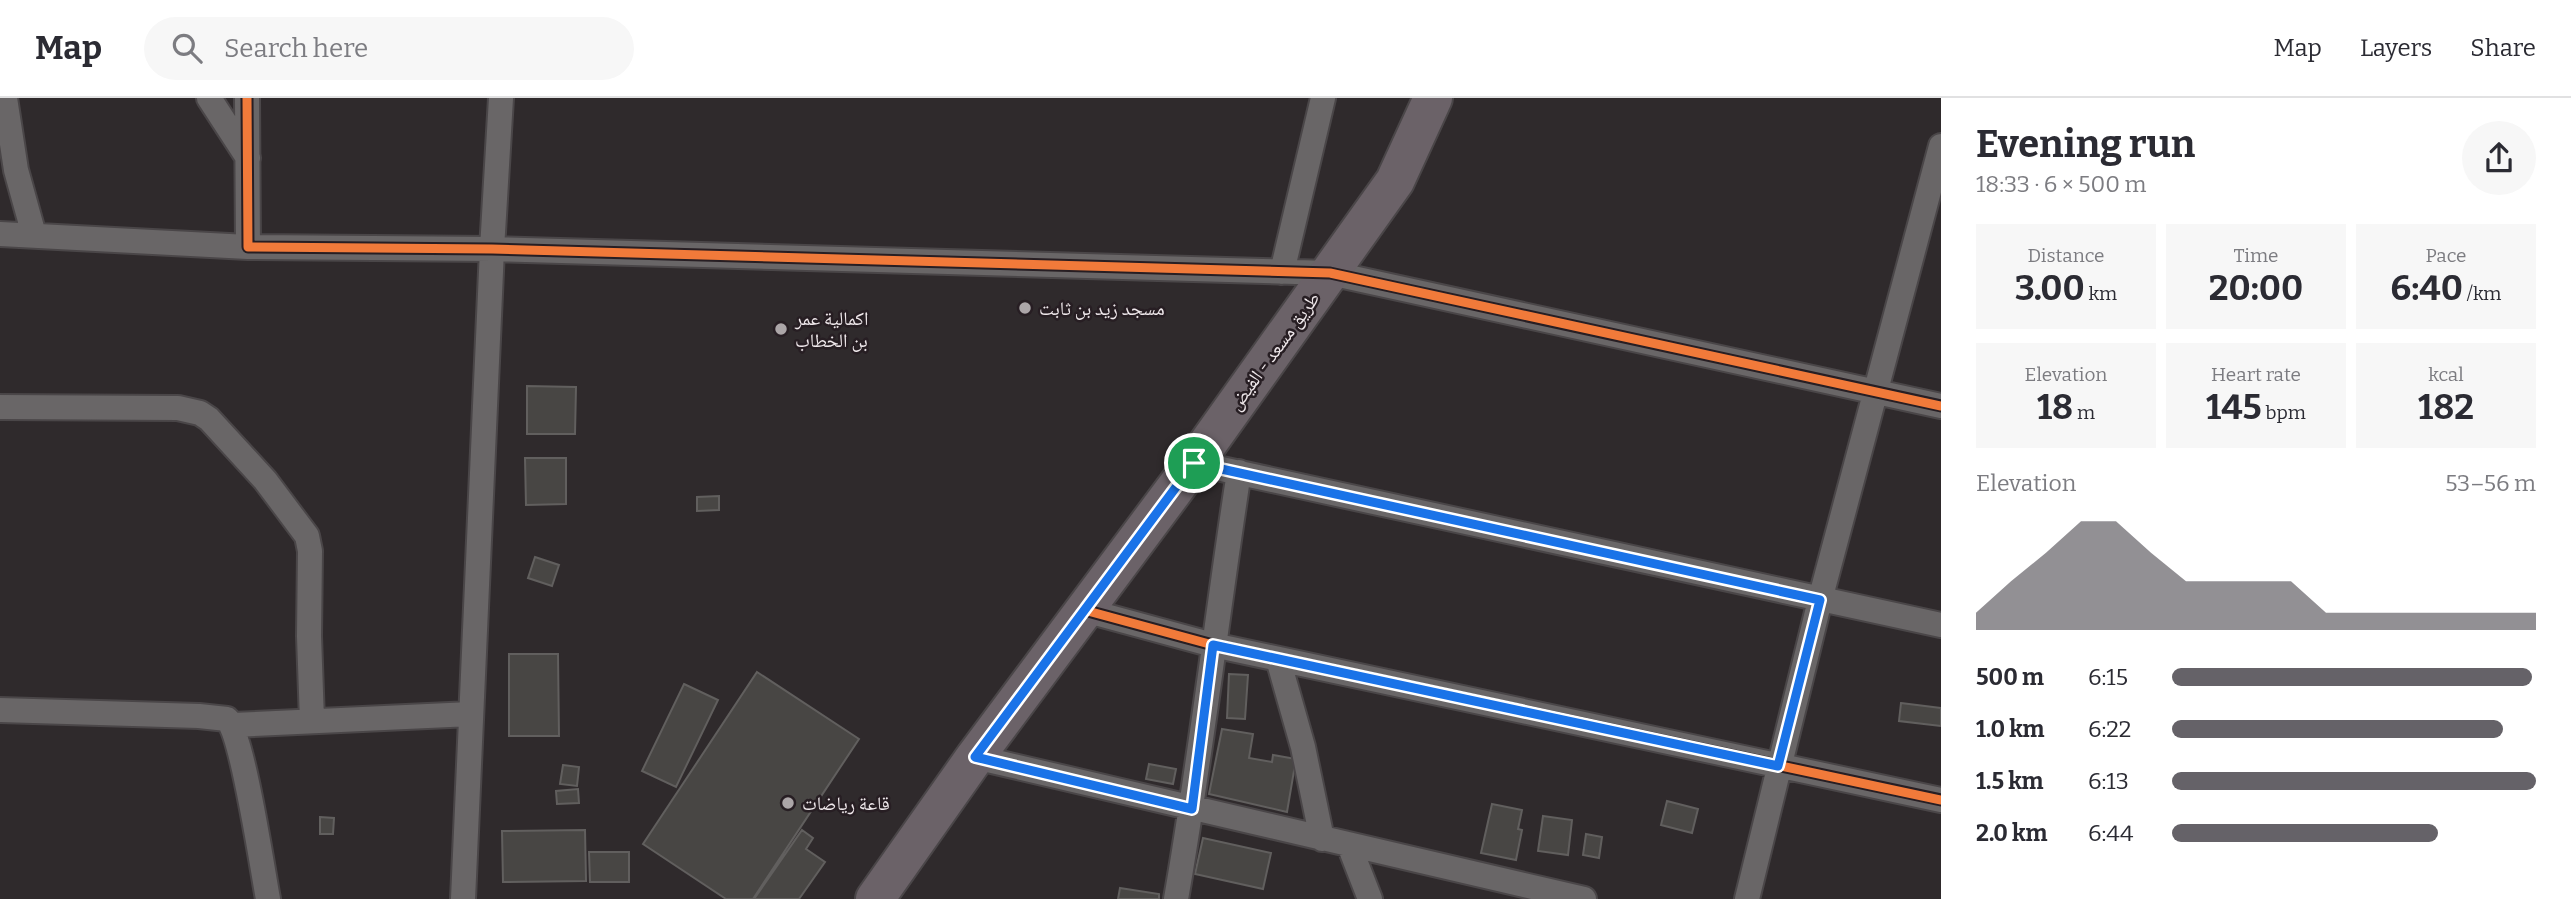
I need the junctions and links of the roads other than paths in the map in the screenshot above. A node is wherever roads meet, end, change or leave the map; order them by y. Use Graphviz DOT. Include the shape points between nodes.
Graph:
graph roads {
  1 [pos="5,98"];
  2 [pos="209,98"];
  3 [pos="247,98"];
  4 [pos="501,98"];
  5 [pos="1323,98"];
  6 [pos="1433,98"];
  7 [pos="1941,146"];
  8 [pos="248,158"];
  9 [pos="1937,178"];
  10 [pos="0,234"];
  11 [pos="34,235"];
  12 [pos="248,247"];
  13 [pos="492,249"];
  14 [pos="1282,272"];
  15 [pos="1331,273"];
  16 [pos="1873,393"];
  17 [pos="1941,406"];
  18 [pos="0,407"];
  19 [pos="1194,463"];
  20 [pos="1239,472"];
  21 [pos="1820,600"];
  22 [pos="1084,610"];
  23 [pos="1941,625"];
  24 [pos="1213,645"];
  25 [pos="1278,659"];
  26 [pos="0,710"];
  27 [pos="471,714"];
  28 [pos="312,721"];
  29 [pos="233,725"];
  30 [pos="975,757"];
  31 [pos="1778,766"];
  32 [pos="1941,800"];
  33 [pos="1192,809"];
  34 [pos="1322,839"];
  35 [pos="1349,845"];
  36 [pos="268,899"];
  37 [pos="463,899"];
  38 [pos="876,899"];
  39 [pos="1176,899"];
  40 [pos="1370,899"];
  41 [pos="1584,899"];
  42 [pos="1747,899"];
  1 -- 11 [label="street" via="16,170"];
  2 -- 8 [label="street"];
  3 -- 8 [label="street"];
  4 -- 13 [label="street"];
  5 -- 14 [label="street"];
  6 -- 15 [label="main road, طريق مسعد - الفيض" via="1395,181"];
  7 -- 9 [label="street"];
  8 -- 12 [label="street"];
  9 -- 16 [label="street"];
  10 -- 11 [label="street"];
  11 -- 12 [label="street"];
  12 -- 13 [label="street"];
  13 -- 14 [label="street"];
  13 -- 27 [label="street"];
  14 -- 15 [label="street"];
  15 -- 16 [label="street"];
  15 -- 19 [label="main road, طريق مسعد - الفيض"];
  16 -- 17 [label="street"];
  16 -- 21 [label="street"];
  18 -- 28 [label="street" via="178,408 209,419 265,480 307,536"];
  19 -- 20 [label="street"];
  19 -- 22 [label="main road, طريق مسعد - الفيض"];
  20 -- 21 [label="street"];
  20 -- 24 [label="street"];
  21 -- 23 [label="street"];
  21 -- 31 [label="street"];
  22 -- 24 [label="street"];
  22 -- 30 [label="main road, طريق مسعد - الفيض"];
  24 -- 25 [label="street"];
  24 -- 33 [label="street"];
  25 -- 31 [label="street"];
  25 -- 34 [label="street"];
  26 -- 29 [label="street" via="199,716 227,719"];
  27 -- 28 [label="street"];
  27 -- 37 [label="street"];
  28 -- 29 [label="street"];
  29 -- 36 [label="street"];
  30 -- 33 [label="street"];
  30 -- 38 [label="main road, طريق مسعد - الفيض"];
  31 -- 32 [label="street"];
  31 -- 42 [label="street"];
  33 -- 34 [label="street"];
  33 -- 39 [label="street"];
  34 -- 35 [label="street"];
  35 -- 40 [label="street"];
  35 -- 41 [label="street"];
}
